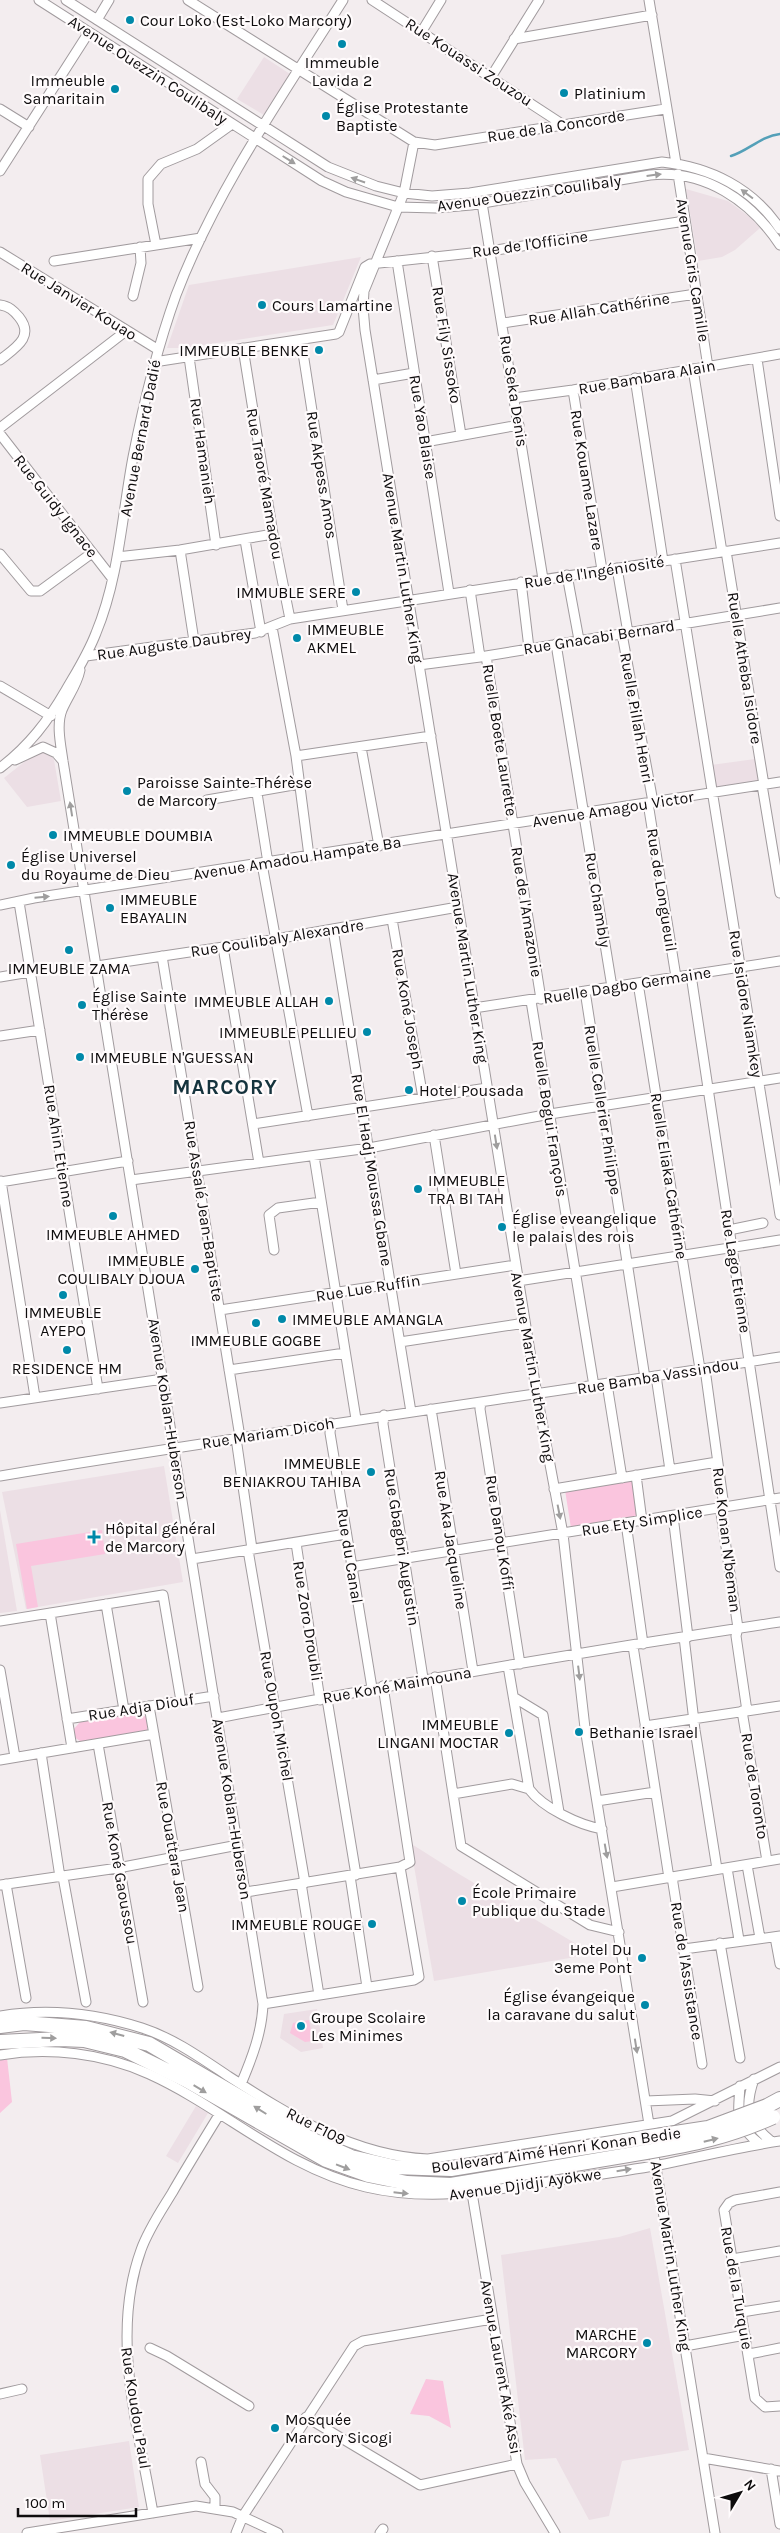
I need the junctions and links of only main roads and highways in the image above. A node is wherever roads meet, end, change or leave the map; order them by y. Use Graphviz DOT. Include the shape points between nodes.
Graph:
graph roads {
  1 [pos="0,2026"];
  2 [pos="0,2042"];
  3 [pos="780,2099"];
  4 [pos="773,2112"];
  5 [pos="645,2145"];
  5 -- 1 [label="highway, Boulevard Aimé Henri Konan Bedie, one-way" via="451,2169 394,2167 351,2157 313,2140 149,2044 86,2028 24,2024"];
  2 -- 5 [label="highway, Boulevard Aimé Henri Konan Bedie, one-way" via="60,2038 125,2050 186,2080 326,2160 368,2175 408,2183 451,2184"];
  3 -- 4 [label="highway, Boulevard Aimé Henri Konan Bedie"];
  4 -- 5 [label="highway, Boulevard Aimé Henri Konan Bedie, bridge"];
}
